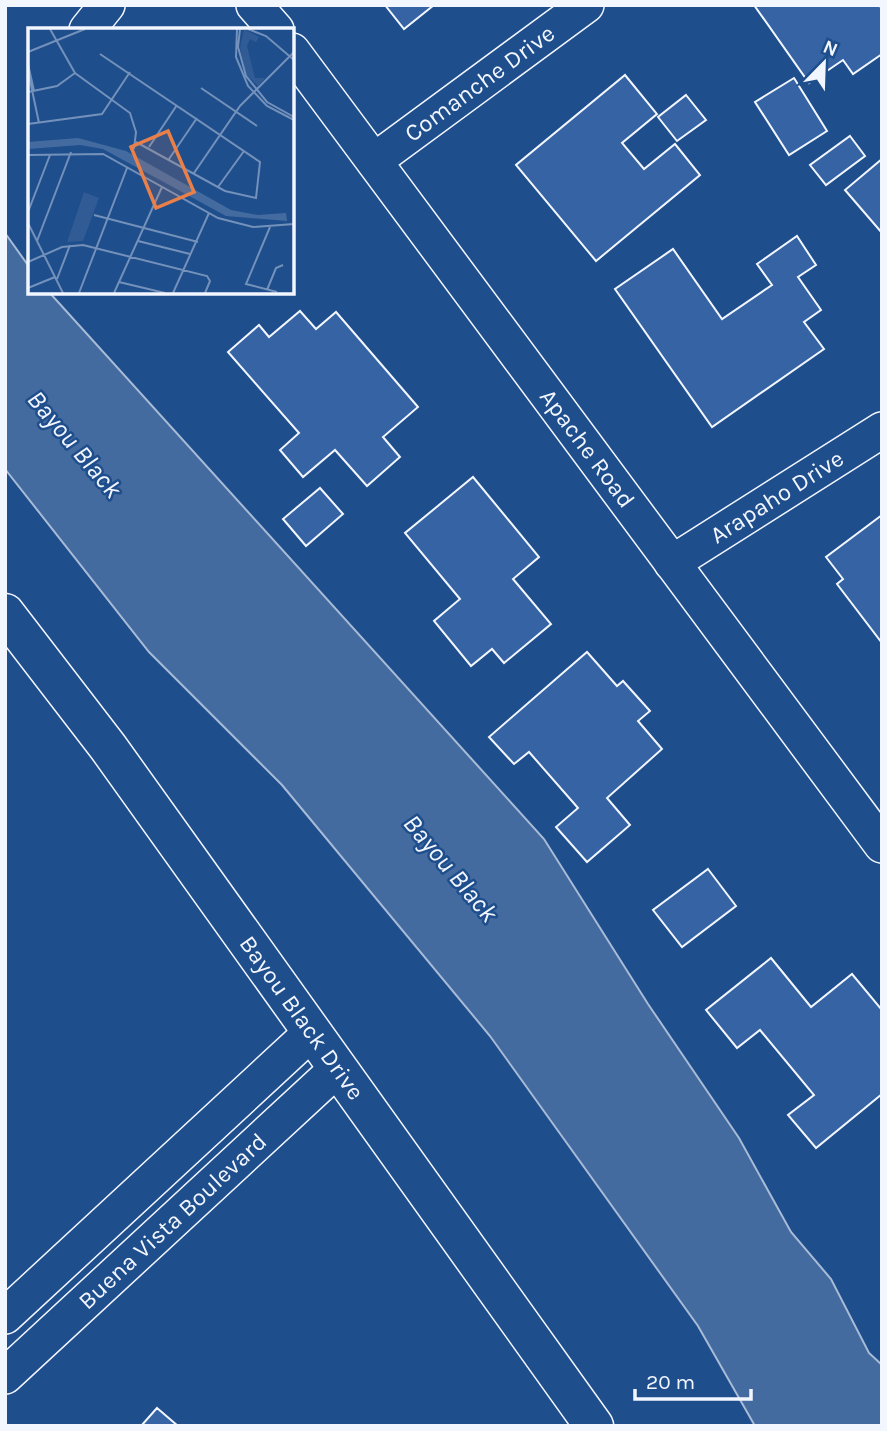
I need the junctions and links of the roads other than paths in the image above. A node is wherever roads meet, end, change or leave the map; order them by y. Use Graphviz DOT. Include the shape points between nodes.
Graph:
graph roads {
  1 [pos="107,5"];
  2 [pos="254,5"];
  3 [pos="586,5"];
  4 [pos="89,28"];
  5 [pos="274,28"];
  6 [pos="294,54"];
  7 [pos="374,161"];
  8 [pos="882,430"];
  9 [pos="672,563"];
  10 [pos="5,613"];
  11 [pos="882,845"];
  12 [pos="312,1032"];
  13 [pos="338,1068"];
  14 [pos="5,1316"];
  15 [pos="5,1376"];
  16 [pos="594,1426"];
  1 -- 4 [label="street"];
  2 -- 5 [label="street"];
  3 -- 7 [label="street, Comanche Drive"];
  6 -- 7 [label="street, Apache Road"];
  7 -- 9 [label="street, Apache Road"];
  8 -- 9 [label="street, Arapaho Drive"];
  9 -- 11 [label="street, Apache Road"];
  10 -- 12 [label="main road, Bayou Black Drive" via="108,747"];
  12 -- 13 [label="main road, Bayou Black Drive"];
  12 -- 14 [label="street, Buena Vista Boulevard"];
  13 -- 15 [label="street, Buena Vista Boulevard"];
  13 -- 16 [label="main road, Bayou Black Drive"];
}
